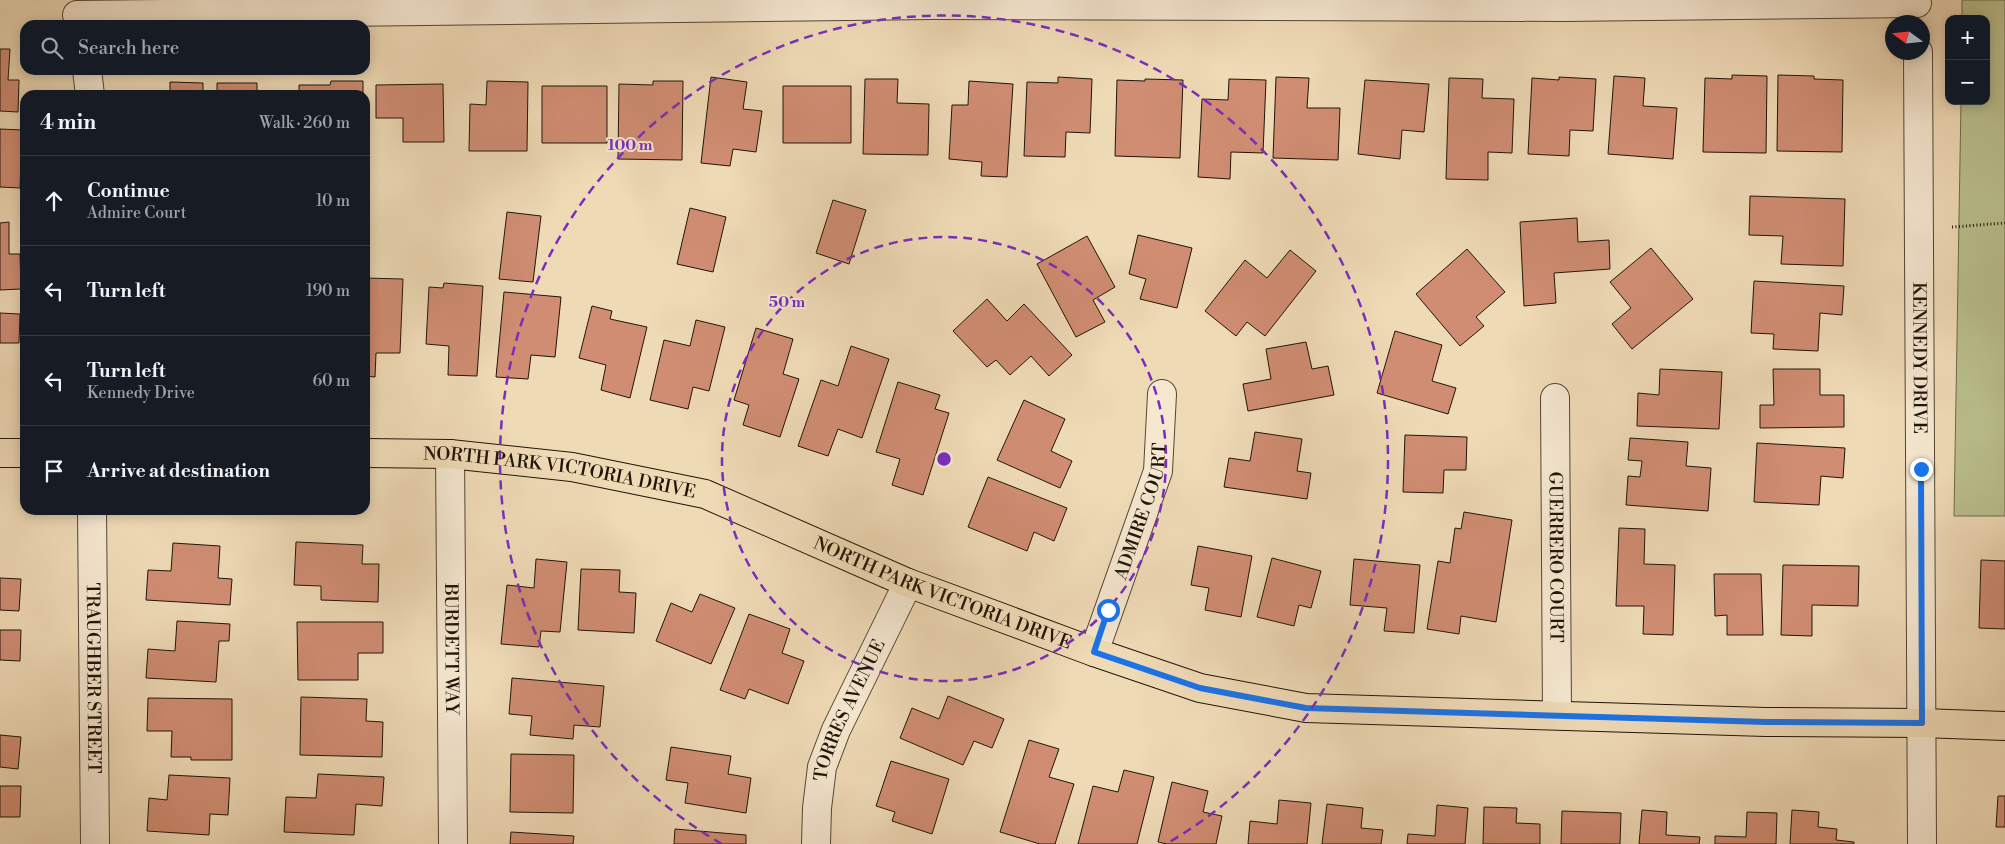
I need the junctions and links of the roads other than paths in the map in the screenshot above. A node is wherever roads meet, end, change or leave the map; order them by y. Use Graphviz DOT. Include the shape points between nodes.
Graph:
graph roads {
  1 [pos="934,2"];
  2 [pos="1564,4"];
  3 [pos="1917,9"];
  4 [pos="78,13"];
  5 [pos="1918,60"];
  6 [pos="88,75"];
  7 [pos="89,90"];
  8 [pos="1162,394"];
  9 [pos="1554,398"];
  10 [pos="0,453"];
  11 [pos="20,453"];
  12 [pos="370,453"];
  13 [pos="450,454"];
  14 [pos="92,515"];
  15 [pos="908,583"];
  16 [pos="1094,652"];
  17 [pos="1557,715"];
  18 [pos="1922,723"];
  19 [pos="2005,726"];
  20 [pos="95,844"];
  21 [pos="453,844"];
  22 [pos="816,844"];
  23 [pos="1922,844"];
  1 -- 2 [label="street"];
  1 -- 4 [label="street"];
  2 -- 3 [label="street"];
  5 -- 18 [label="street, KENNEDY DRIVE"];
  6 -- 7 [label="street"];
  8 -- 16 [label="street, ADMIRE COURT" via="1158,471"];
  9 -- 17 [label="street, GUERRERO COURT"];
  10 -- 11 [label="main road"];
  12 -- 13 [label="main road, NORTH PARK VICTORIA DRIVE"];
  13 -- 15 [label="main road, NORTH PARK VICTORIA DRIVE" via="572,467 705,494"];
  13 -- 21 [label="street, BURDETT WAY"];
  14 -- 20 [label="street, TRAUGHBER STREET"];
  15 -- 16 [label="main road, NORTH PARK VICTORIA DRIVE"];
  15 -- 22 [label="street, TORRES AVENUE" via="836,730 822,767"];
  16 -- 17 [label="main road, NORTH PARK VICTORIA DRIVE" via="1200,688 1306,708"];
  17 -- 18 [label="main road, NORTH PARK VICTORIA DRIVE"];
  18 -- 19 [label="main road, NORTH PARK VICTORIA DRIVE"];
  18 -- 23 [label="street, KENNEDY DRIVE"];
}
